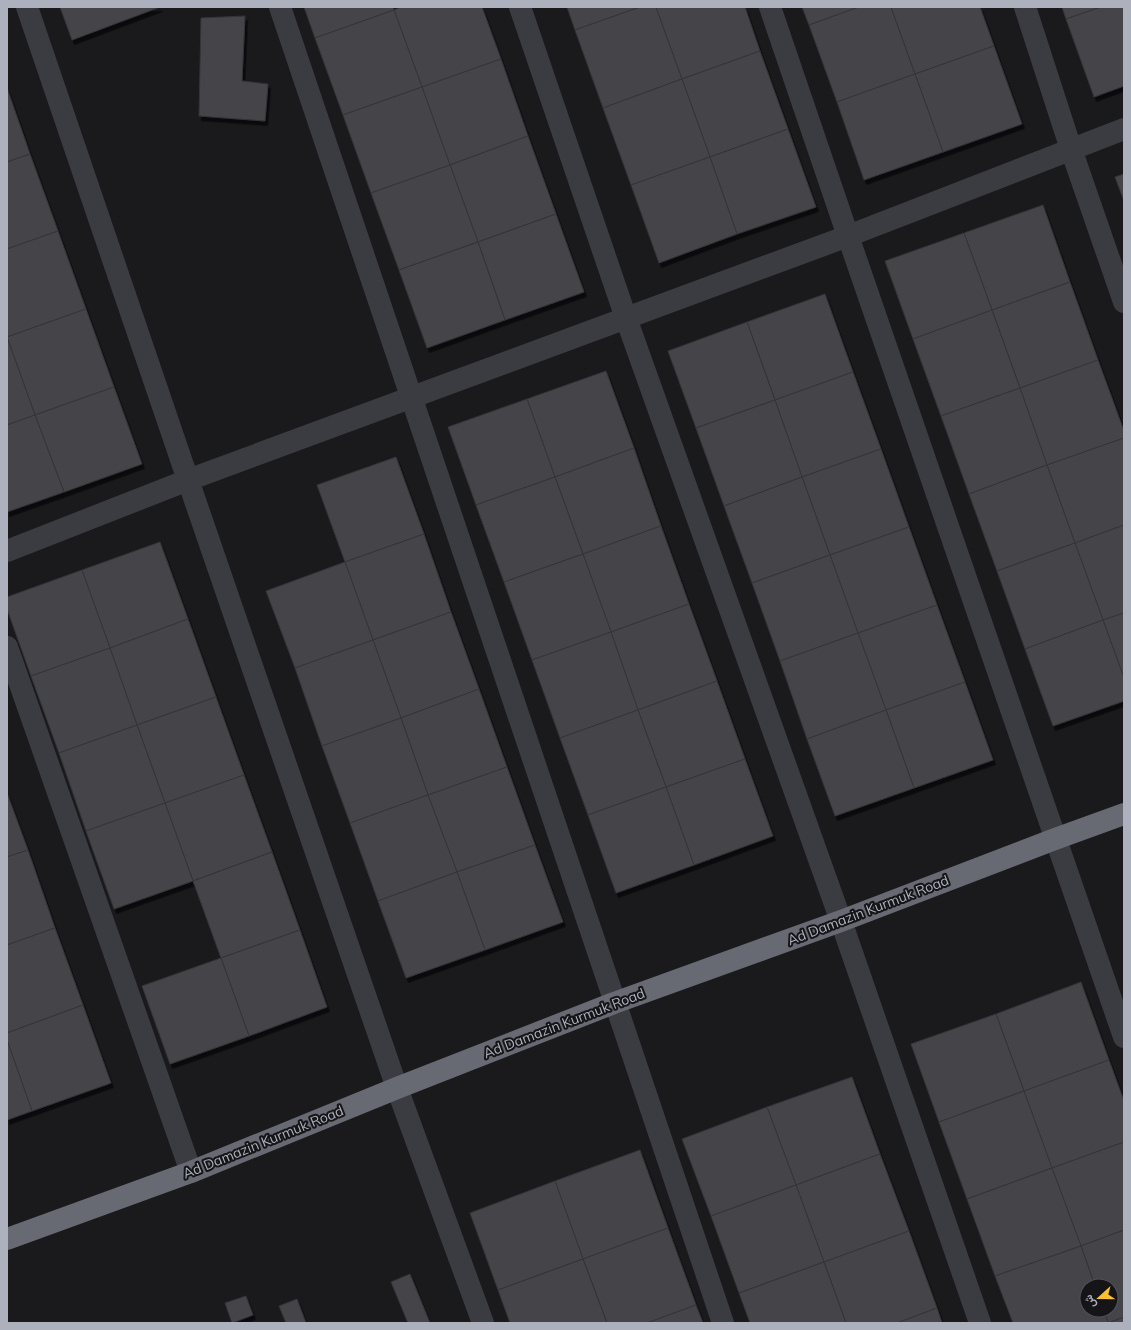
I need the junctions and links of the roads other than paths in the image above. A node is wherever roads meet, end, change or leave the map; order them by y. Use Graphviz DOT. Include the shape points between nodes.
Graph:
graph roads {
  1 [pos="27,7"];
  2 [pos="280,7"];
  3 [pos="520,7"];
  4 [pos="770,7"];
  5 [pos="1025,7"];
  6 [pos="1124,129"];
  7 [pos="1071,149"];
  8 [pos="848,236"];
  9 [pos="1124,302"];
  10 [pos="626,318"];
  11 [pos="413,398"];
  12 [pos="188,480"];
  13 [pos="7,551"];
  14 [pos="7,647"];
  15 [pos="1124,814"];
  16 [pos="1055,839"];
  17 [pos="841,921"];
  18 [pos="614,1003"];
  19 [pos="1124,1037"];
  20 [pos="397,1088"];
  21 [pos="190,1172"];
  22 [pos="7,1239"];
  23 [pos="483,1323"];
  24 [pos="723,1323"];
  25 [pos="980,1323"];
  1 -- 12 [label="street"];
  2 -- 11 [label="street"];
  3 -- 10 [label="street"];
  4 -- 8 [label="street"];
  5 -- 7 [label="street"];
  6 -- 7 [label="street"];
  7 -- 8 [label="street"];
  7 -- 9 [label="street"];
  8 -- 10 [label="street"];
  8 -- 16 [label="street"];
  10 -- 11 [label="street"];
  10 -- 17 [label="street"];
  11 -- 12 [label="street"];
  11 -- 18 [label="street"];
  12 -- 13 [label="street"];
  12 -- 20 [label="street"];
  14 -- 21 [label="street"];
  15 -- 16 [label="highway, Ad Damazin Kurmuk Road"];
  16 -- 17 [label="highway, Ad Damazin Kurmuk Road"];
  16 -- 19 [label="street"];
  17 -- 18 [label="highway, Ad Damazin Kurmuk Road"];
  17 -- 25 [label="street"];
  18 -- 20 [label="highway, Ad Damazin Kurmuk Road"];
  18 -- 24 [label="street"];
  20 -- 21 [label="highway, Ad Damazin Kurmuk Road"];
  20 -- 23 [label="street"];
  21 -- 22 [label="highway, Ad Damazin Kurmuk Road"];
}
